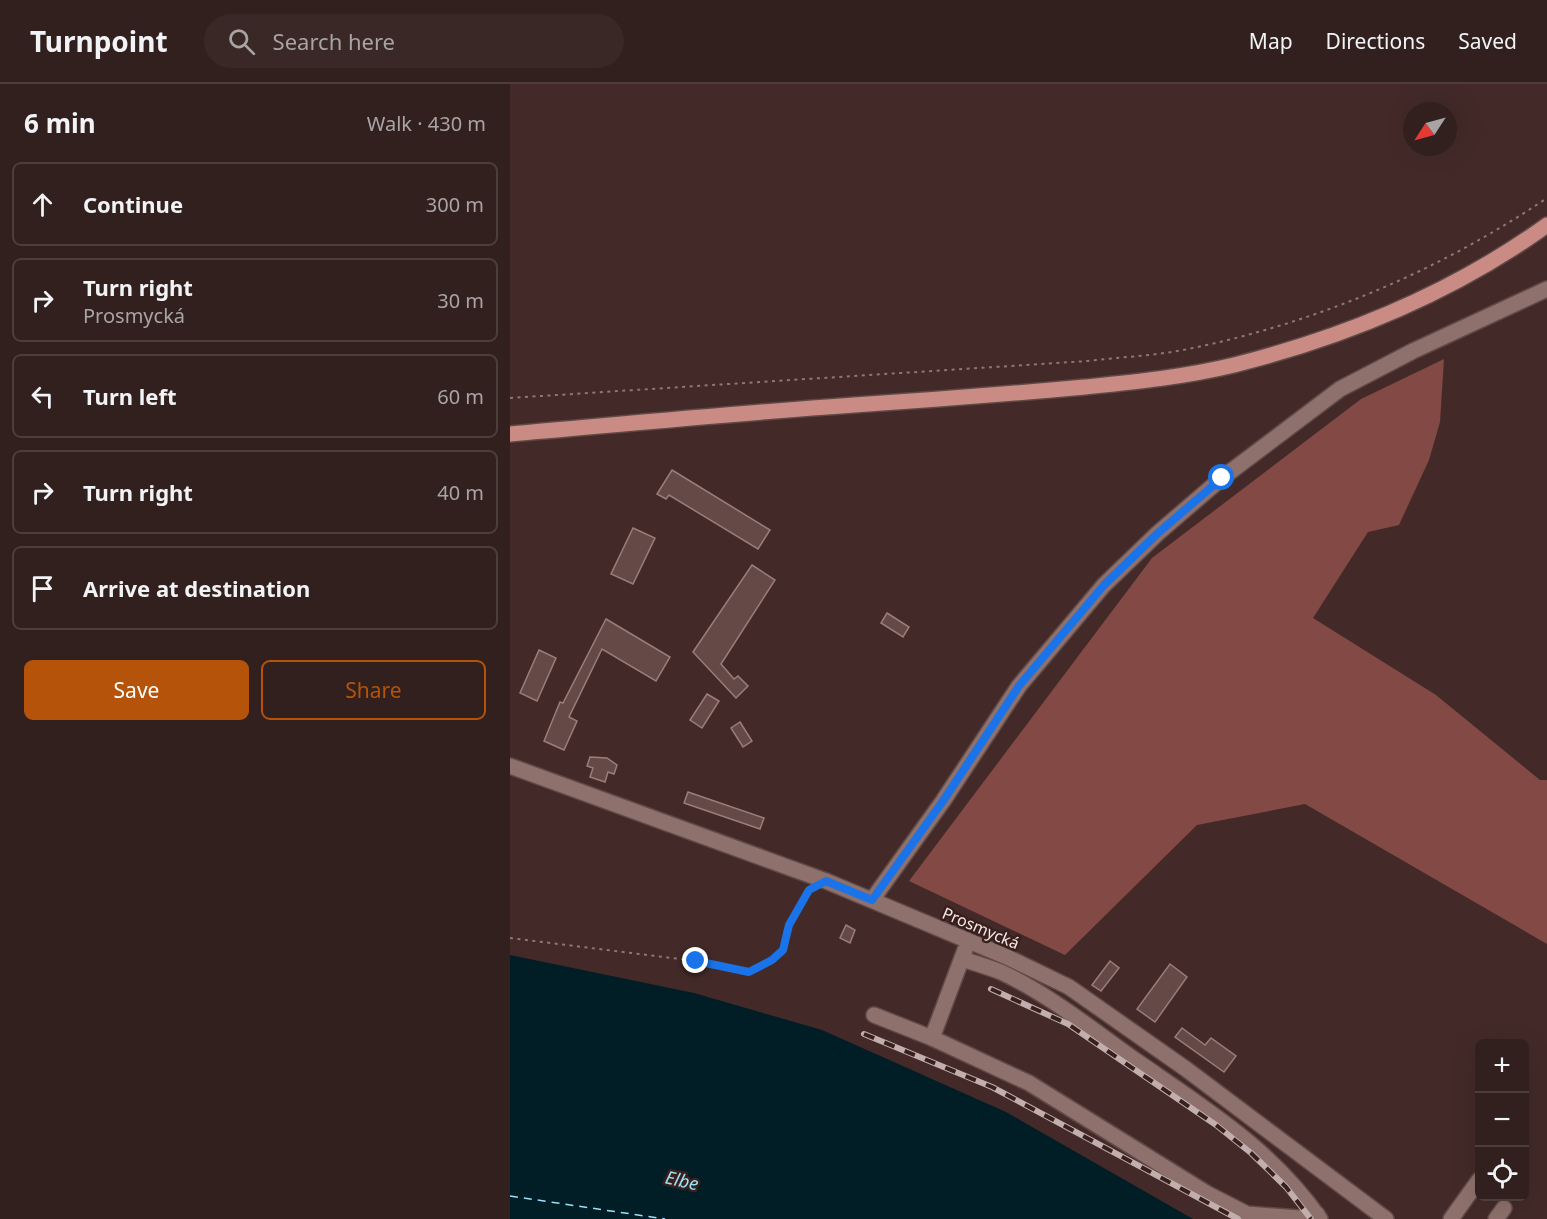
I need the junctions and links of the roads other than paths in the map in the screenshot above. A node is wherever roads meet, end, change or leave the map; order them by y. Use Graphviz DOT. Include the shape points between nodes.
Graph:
graph roads {
  1 [pos="1547,225"];
  2 [pos="1547,289"];
  3 [pos="510,434"];
  4 [pos="510,766"];
  5 [pos="872,900"];
  6 [pos="968,942"];
  7 [pos="962,959"];
  8 [pos="874,1015"];
  9 [pos="932,1038"];
  10 [pos="1475,1186"];
  11 [pos="1319,1216"];
  12 [pos="1386,1219"];
  13 [pos="1451,1219"];
  1 -- 3 [label="main road" via="1419,300 1351,329 1233,365 1157,379 1005,394"];
  2 -- 5 [label="street" via="1340,389 1222,478 1158,533 1104,585 1019,686"];
  4 -- 5 [label="street, Prosmycká"];
  5 -- 6 [label="street, Prosmycká"];
  6 -- 7 [label="street"];
  6 -- 12 [label="street, Prosmycká" via="1069,987"];
  7 -- 9 [label="street"];
  7 -- 11 [label="street" via="1001,973 1057,1005 1257,1146"];
  8 -- 9 [label="street"];
  9 -- 11 [label="street" via="1029,1083 1247,1214"];
  10 -- 13 [label="street"];
}
